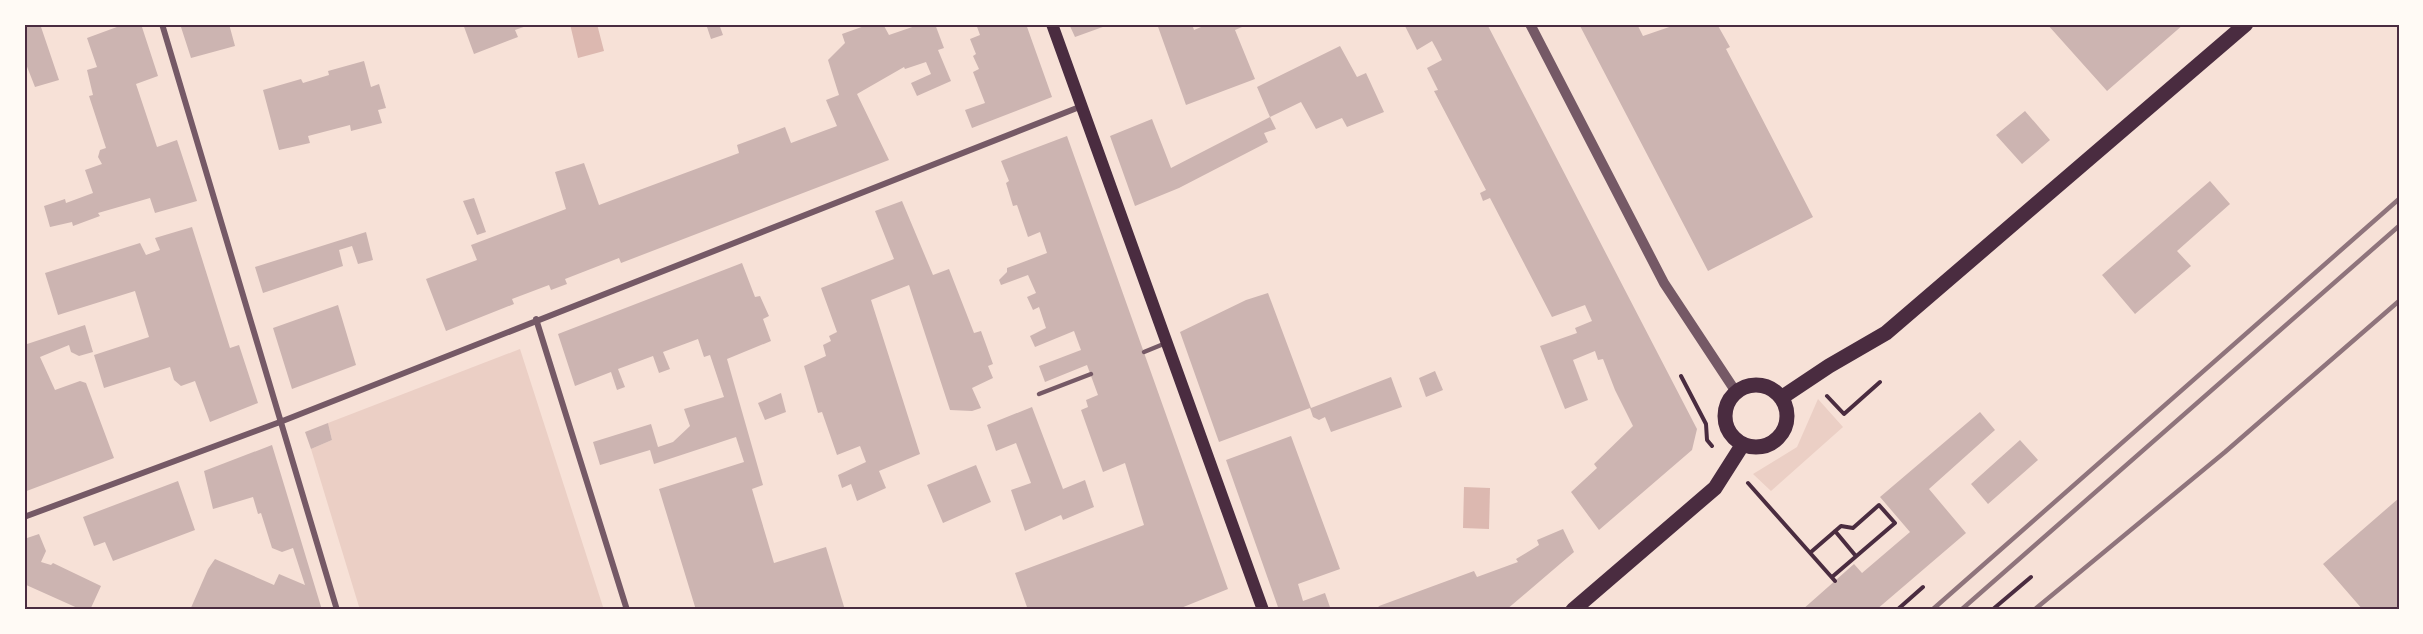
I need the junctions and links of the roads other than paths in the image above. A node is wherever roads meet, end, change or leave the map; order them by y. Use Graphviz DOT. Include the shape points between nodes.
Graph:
graph roads {
  1 [pos="162,24"];
  2 [pos="1052,24"];
  3 [pos="1530,24"];
  4 [pos="2246,24"];
  5 [pos="1082,106"];
  6 [pos="536,319"];
  7 [pos="1166,343"];
  8 [pos="1144,352"];
  9 [pos="1091,374"];
  10 [pos="1736,392"];
  11 [pos="1039,394"];
  12 [pos="1781,398"];
  13 [pos="280,422"];
  14 [pos="1743,444"];
  15 [pos="24,517"];
  16 [pos="337,610"];
  17 [pos="627,610"];
  18 [pos="1263,610"];
  19 [pos="1574,610"];
  1 -- 13 [label="street"];
  2 -- 5 [label="main road"];
  3 -- 10 [label="street" via="1664,283"];
  4 -- 12 [label="main road" via="1886,333"];
  5 -- 6 [label="street"];
  5 -- 7 [label="main road"];
  6 -- 13 [label="street"];
  6 -- 17 [label="street"];
  7 -- 8 [label="lane"];
  7 -- 18 [label="main road"];
  9 -- 11 [label="lane"];
  10 -- 12 [label="main road" via="1755,385"];
  10 -- 14 [label="main road" via="1726,409 1726,420 1734,438"];
  12 -- 14 [label="main road" via="1787,417 1780,436 1762,446"];
  13 -- 15 [label="street"];
  13 -- 16 [label="street"];
  14 -- 19 [label="main road" via="1715,488"];
}
